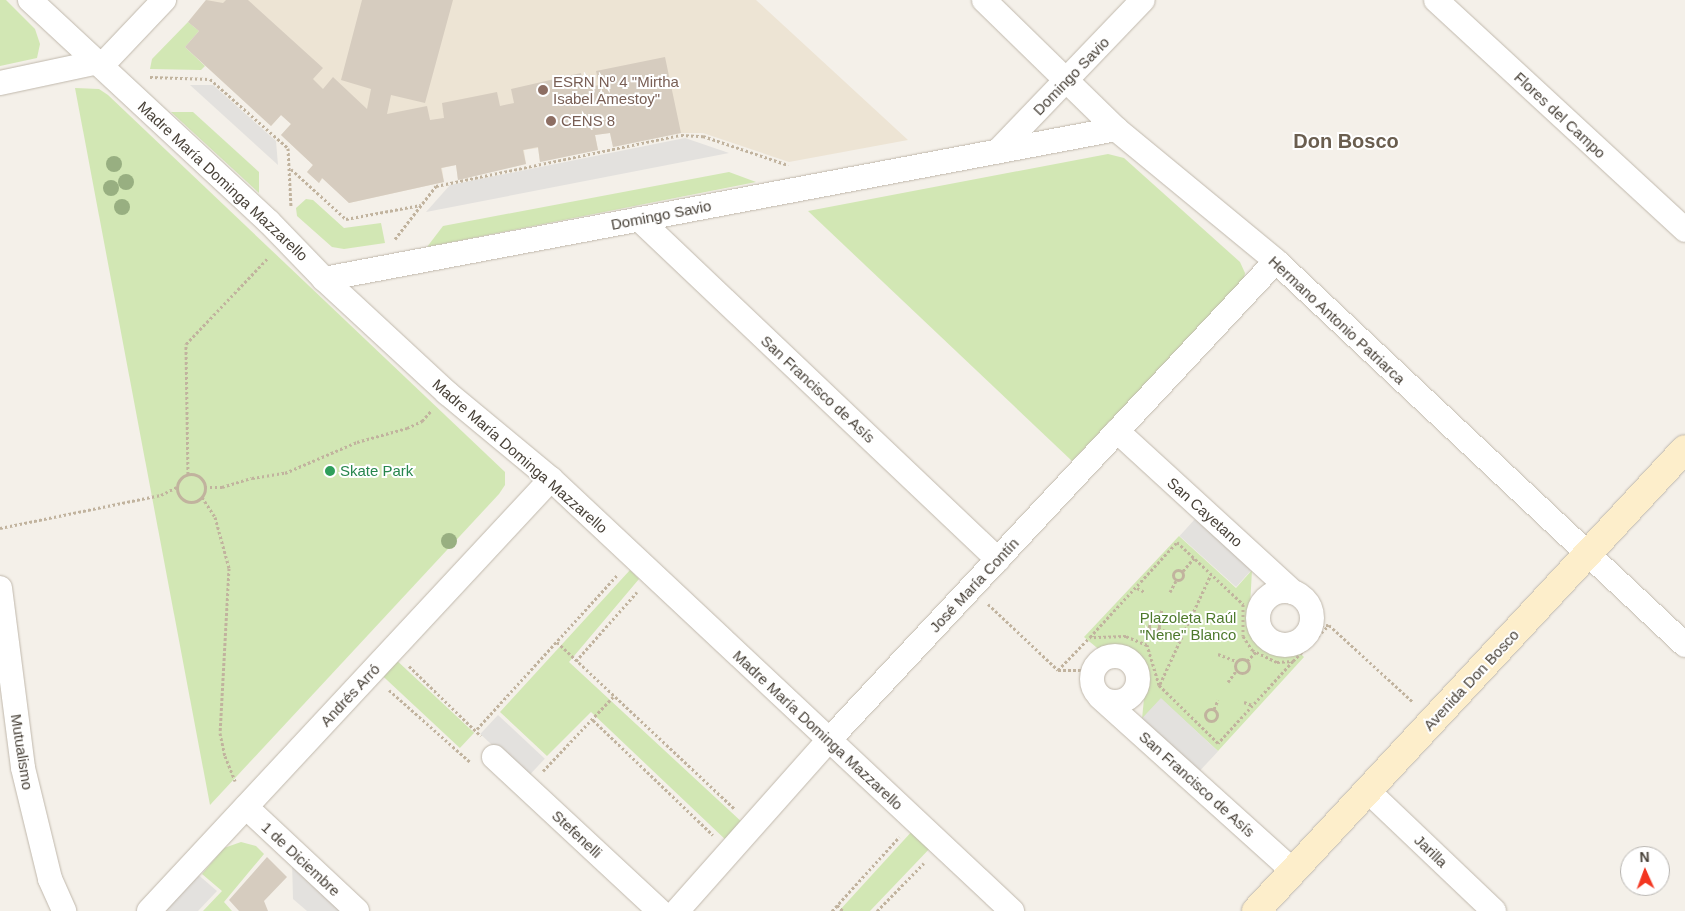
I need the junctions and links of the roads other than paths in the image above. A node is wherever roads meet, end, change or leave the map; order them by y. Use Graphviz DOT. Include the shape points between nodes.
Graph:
graph roads {
  1 [pos="30,0"];
  2 [pos="164,0"];
  3 [pos="984,0"];
  4 [pos="1143,0"];
  5 [pos="1436,0"];
  6 [pos="105,70"];
  7 [pos="1067,81"];
  8 [pos="0,83"];
  9 [pos="1116,129"];
  10 [pos="998,151"];
  11 [pos="639,219"];
  12 [pos="1685,230"];
  13 [pos="1276,262"];
  14 [pos="324,279"];
  15 [pos="1117,431"];
  16 [pos="1685,450"];
  17 [pos="551,480"];
  18 [pos="1588,554"];
  19 [pos="998,560"];
  20 [pos="0,588"];
  21 [pos="1293,592"];
  22 [pos="0,602"];
  23 [pos="1685,645"];
  24 [pos="1100,697"];
  25 [pos="829,740"];
  26 [pos="494,757"];
  27 [pos="1368,791"];
  28 [pos="246,807"];
  29 [pos="1293,871"];
  30 [pos="64,911"];
  31 [pos="149,911"];
  32 [pos="357,911"];
  33 [pos="660,911"];
  34 [pos="677,911"];
  35 [pos="1012,911"];
  36 [pos="1256,911"];
  37 [pos="1494,911"];
  1 -- 6 [label="street, Madre María Dominga Mazzarello"];
  2 -- 6 [label="street" via="107,60"];
  3 -- 7 [label="street, Hermano Antonio Patriarca"];
  4 -- 7 [label="street, Domingo Savio"];
  5 -- 12 [label="street, Flores del Campo"];
  6 -- 8 [label="street"];
  6 -- 14 [label="street, Madre María Dominga Mazzarello" via="289,241"];
  7 -- 9 [label="street, Hermano Antonio Patriarca"];
  7 -- 10 [label="street, Domingo Savio"];
  9 -- 10 [label="street, Domingo Savio"];
  9 -- 13 [label="street, Hermano Antonio Patriarca"];
  10 -- 11 [label="street, Domingo Savio"];
  11 -- 14 [label="street, Domingo Savio"];
  11 -- 19 [label="street, San Francisco de Asís"];
  13 -- 15 [label="street, José María Contín"];
  13 -- 18 [label="street, Hermano Antonio Patriarca"];
  14 -- 17 [label="street, Madre María Dominga Mazzarello" via="447,393"];
  15 -- 19 [label="street, José María Contín"];
  15 -- 21 [label="street, San Cayetano"];
  16 -- 18 [label="main road, Avenida Don Bosco"];
  17 -- 25 [label="street, Madre María Dominga Mazzarello"];
  17 -- 28 [label="street, Andrés Arró"];
  18 -- 23 [label="street, Hermano Antonio Patriarca"];
  18 -- 27 [label="main road, Avenida Don Bosco"];
  19 -- 25 [label="street, José María Contín"];
  20 -- 22 [label="street, Mutualismo"];
  21 -- 21 [label="street, San Cayetano" via="1307,602 1320,626 1300,641 1282,645 1274,643 1260,630 1258,621 1262,604 1276,592"];
  22 -- 30 [label="street, Mutualismo" via="23,768 50,879"];
  24 -- 24 [label="street" via="1092,684 1094,670 1104,658 1127,658 1137,670 1138,686 1128,698 1114,702"];
  24 -- 29 [label="street, San Francisco de Asís"];
  25 -- 34 [label="street, José María Contín"];
  25 -- 35 [label="street, Madre María Dominga Mazzarello"];
  26 -- 33 [label="street, Stefenelli"];
  27 -- 29 [label="main road, Avenida Don Bosco"];
  27 -- 37 [label="street, Jarilla"];
  28 -- 31 [label="street, Andrés Arró"];
  28 -- 32 [label="street, 1 de Diciembre"];
  29 -- 36 [label="main road, Avenida Don Bosco"];
}
